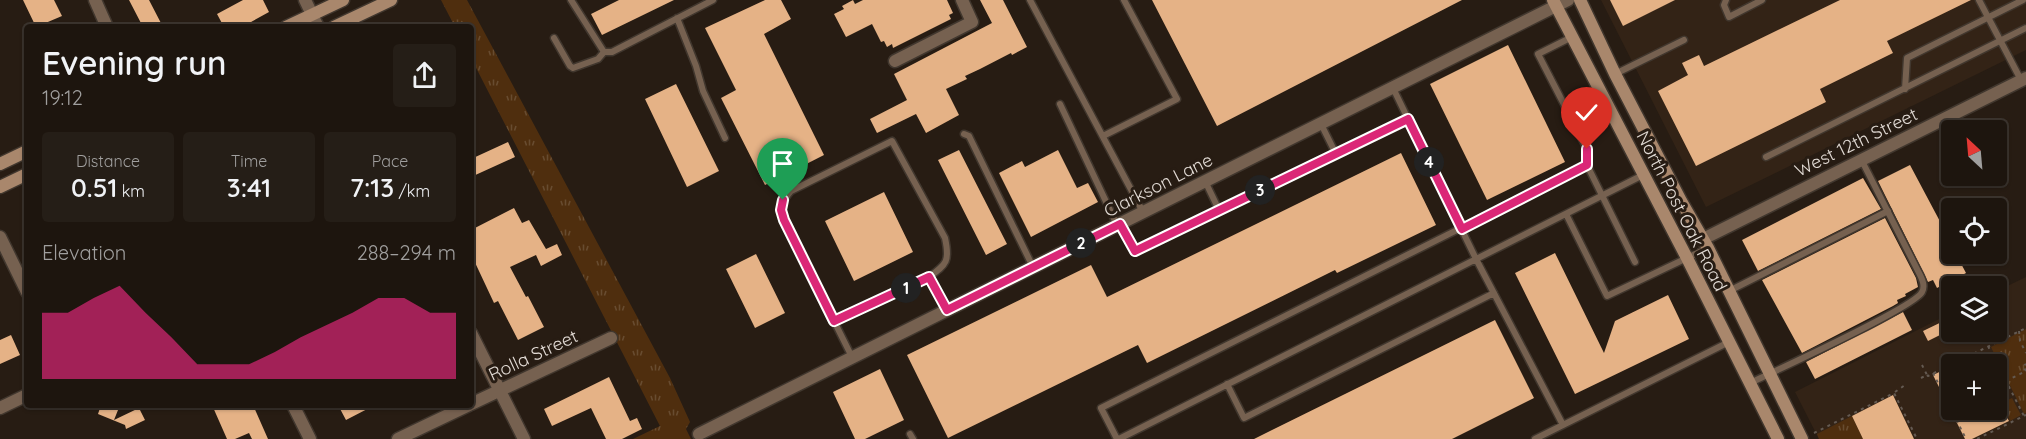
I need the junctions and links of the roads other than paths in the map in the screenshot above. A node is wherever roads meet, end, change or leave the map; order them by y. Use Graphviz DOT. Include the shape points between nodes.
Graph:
graph roads {
  1 [pos="95,0"];
  2 [pos="305,0"];
  3 [pos="343,0"];
  4 [pos="391,0"];
  5 [pos="571,0"];
  6 [pos="713,0"];
  7 [pos="962,0"];
  8 [pos="1030,0"];
  9 [pos="1124,0"];
  10 [pos="1568,0"];
  11 [pos="1580,0"];
  12 [pos="1726,0"];
  13 [pos="1762,0"];
  14 [pos="1979,0"];
  15 [pos="2024,0"];
  16 [pos="1554,3"];
  17 [pos="312,15"];
  18 [pos="677,18"];
  19 [pos="1988,18"];
  20 [pos="106,24"];
  21 [pos="292,24"];
  22 [pos="316,24"];
  23 [pos="340,24"];
  24 [pos="2026,28"];
  25 [pos="1572,37"];
  26 [pos="554,38"];
  27 [pos="1684,40"];
  28 [pos="2000,41"];
  29 [pos="604,52"];
  30 [pos="895,61"];
  31 [pos="1615,74"];
  32 [pos="2023,79"];
  33 [pos="1392,87"];
  34 [pos="1905,88"];
  35 [pos="1060,105"];
  36 [pos="1408,119"];
  37 [pos="1320,123"];
  38 [pos="964,134"];
  39 [pos="1103,136"];
  40 [pos="725,138"];
  41 [pos="24,152"];
  42 [pos="1336,154"];
  43 [pos="1766,157"];
  44 [pos="1861,159"];
  45 [pos="0,164"];
  46 [pos="1587,165"];
  47 [pos="24,175"];
  48 [pos="1643,175"];
  49 [pos="1205,181"];
  50 [pos="0,187"];
  51 [pos="1602,196"];
  52 [pos="1219,210"];
  53 [pos="1888,211"];
  54 [pos="1143,212"];
  55 [pos="1566,214"];
  56 [pos="1119,224"];
  57 [pos="1462,229"];
  58 [pos="0,237"];
  59 [pos="1706,243"];
  60 [pos="1687,258"];
  61 [pos="1476,259"];
  62 [pos="1635,262"];
  63 [pos="1033,267"];
  64 [pos="929,277"];
  65 [pos="24,286"];
  66 [pos="1729,291"];
  67 [pos="1494,293"];
  68 [pos="947,310"];
  69 [pos="834,321"];
  70 [pos="611,338"];
  71 [pos="474,339"];
  72 [pos="1729,342"];
  73 [pos="852,357"];
  74 [pos="1769,374"];
  75 [pos="1750,383"];
  76 [pos="1227,384"];
  77 [pos="500,390"];
  78 [pos="24,396"];
  79 [pos="474,403"];
  80 [pos="0,408"];
  81 [pos="294,408"];
  82 [pos="464,408"];
  83 [pos="1563,425"];
  84 [pos="699,434"];
  85 [pos="310,439"];
  86 [pos="398,439"];
  87 [pos="524,439"];
  88 [pos="1118,439"];
  89 [pos="1535,439"];
  90 [pos="1778,439"];
  91 [pos="1802,439"];
  1 -- 20 [label="street"];
  2 -- 17 [label="street"];
  3 -- 17 [label="main road"];
  4 -- 23 [label="main road"];
  5 -- 29 [label="lane"];
  6 -- 18 [label="lane"];
  7 -- 30 [label="street" via="972,22"];
  8 -- 39 [label="lane"];
  9 -- 39 [label="lane" via="1176,99"];
  10 -- 16 [label="street, Clarkson Lane"];
  11 -- 31 [label="main road, North Post Oak Road"];
  12 -- 13 [label="lane" via="1729,16"];
  14 -- 19 [label="lane"];
  15 -- 19 [label="lane"];
  16 -- 25 [label="main road, North Post Oak Road"];
  16 -- 33 [label="street, Clarkson Lane"];
  17 -- 21 [label="main road"];
  17 -- 22 [label="street"];
  18 -- 29 [label="lane" via="612,52"];
  18 -- 40 [label="lane"];
  19 -- 28 [label="lane"];
  19 -- 34 [label="lane" via="1907,58"];
  24 -- 28 [label="lane"];
  25 -- 46 [label="lane" via="1538,54 1587,149"];
  25 -- 48 [label="main road, North Post Oak Road"];
  26 -- 29 [label="lane" via="573,68 598,59"];
  27 -- 31 [label="lane"];
  28 -- 32 [label="lane"];
  28 -- 34 [label="lane"];
  31 -- 59 [label="main road, North Post Oak Road"];
  32 -- 44 [label="street, West 12th Street"];
  33 -- 36 [label="lane"];
  33 -- 37 [label="street, Clarkson Lane"];
  34 -- 43 [label="lane"];
  35 -- 56 [label="lane"];
  36 -- 42 [label="lane"];
  36 -- 57 [label="lane"];
  37 -- 42 [label="lane"];
  37 -- 49 [label="street, Clarkson Lane"];
  38 -- 63 [label="lane" via="969,136"];
  39 -- 54 [label="lane"];
  41 -- 45 [label="main road"];
  42 -- 52 [label="lane"];
  44 -- 53 [label="lane"];
  44 -- 59 [label="street, West 12th Street"];
  46 -- 51 [label="lane"];
  46 -- 57 [label="lane"];
  47 -- 50 [label="main road"];
  48 -- 51 [label="lane"];
  48 -- 60 [label="main road, North Post Oak Road"];
  49 -- 52 [label="lane"];
  49 -- 54 [label="street, Clarkson Lane"];
  51 -- 55 [label="lane"];
  51 -- 62 [label="lane"];
  52 -- 56 [label="lane" via="1135,251"];
  53 -- 66 [label="lane"];
  53 -- 74 [label="lane" via="1924,284 1923,291 1916,300"];
  54 -- 56 [label="street, Clarkson Lane"];
  55 -- 60 [label="lane" via="1607,296"];
  55 -- 61 [label="lane"];
  56 -- 63 [label="street, Clarkson Lane"];
  57 -- 61 [label="lane"];
  57 -- 88 [label="lane" via="1101,408"];
  58 -- 65 [label="street"];
  59 -- 60 [label="lane"];
  59 -- 66 [label="main road, North Post Oak Road"];
  60 -- 72 [label="main road, North Post Oak Road"];
  61 -- 67 [label="lane"];
  61 -- 76 [label="lane"];
  63 -- 68 [label="street, Clarkson Lane"];
  64 -- 68 [label="lane"];
  64 -- 69 [label="lane"];
  64 -- 69 [label="lane" via="942,267 949,254 945,238 892,141 791,191 783,200 784,220"];
  66 -- 74 [label="main road, North Post Oak Road"];
  67 -- 76 [label="lane" via="1244,418"];
  67 -- 83 [label="lane"];
  68 -- 73 [label="street, Clarkson Lane"];
  69 -- 73 [label="lane"];
  70 -- 77 [label="street, Rolla Street"];
  71 -- 77 [label="street"];
  72 -- 75 [label="main road, North Post Oak Road"];
  72 -- 83 [label="lane"];
  73 -- 84 [label="street, Clarkson Lane"];
  74 -- 75 [label="lane"];
  74 -- 91 [label="main road, North Post Oak Road"];
  75 -- 90 [label="main road, North Post Oak Road"];
  76 -- 88 [label="lane"];
  77 -- 79 [label="street, Rolla Street"];
  77 -- 87 [label="street"];
  78 -- 80 [label="street"];
  81 -- 85 [label="street"];
  82 -- 86 [label="street, Rolla Street"];
  83 -- 89 [label="lane"];
}
